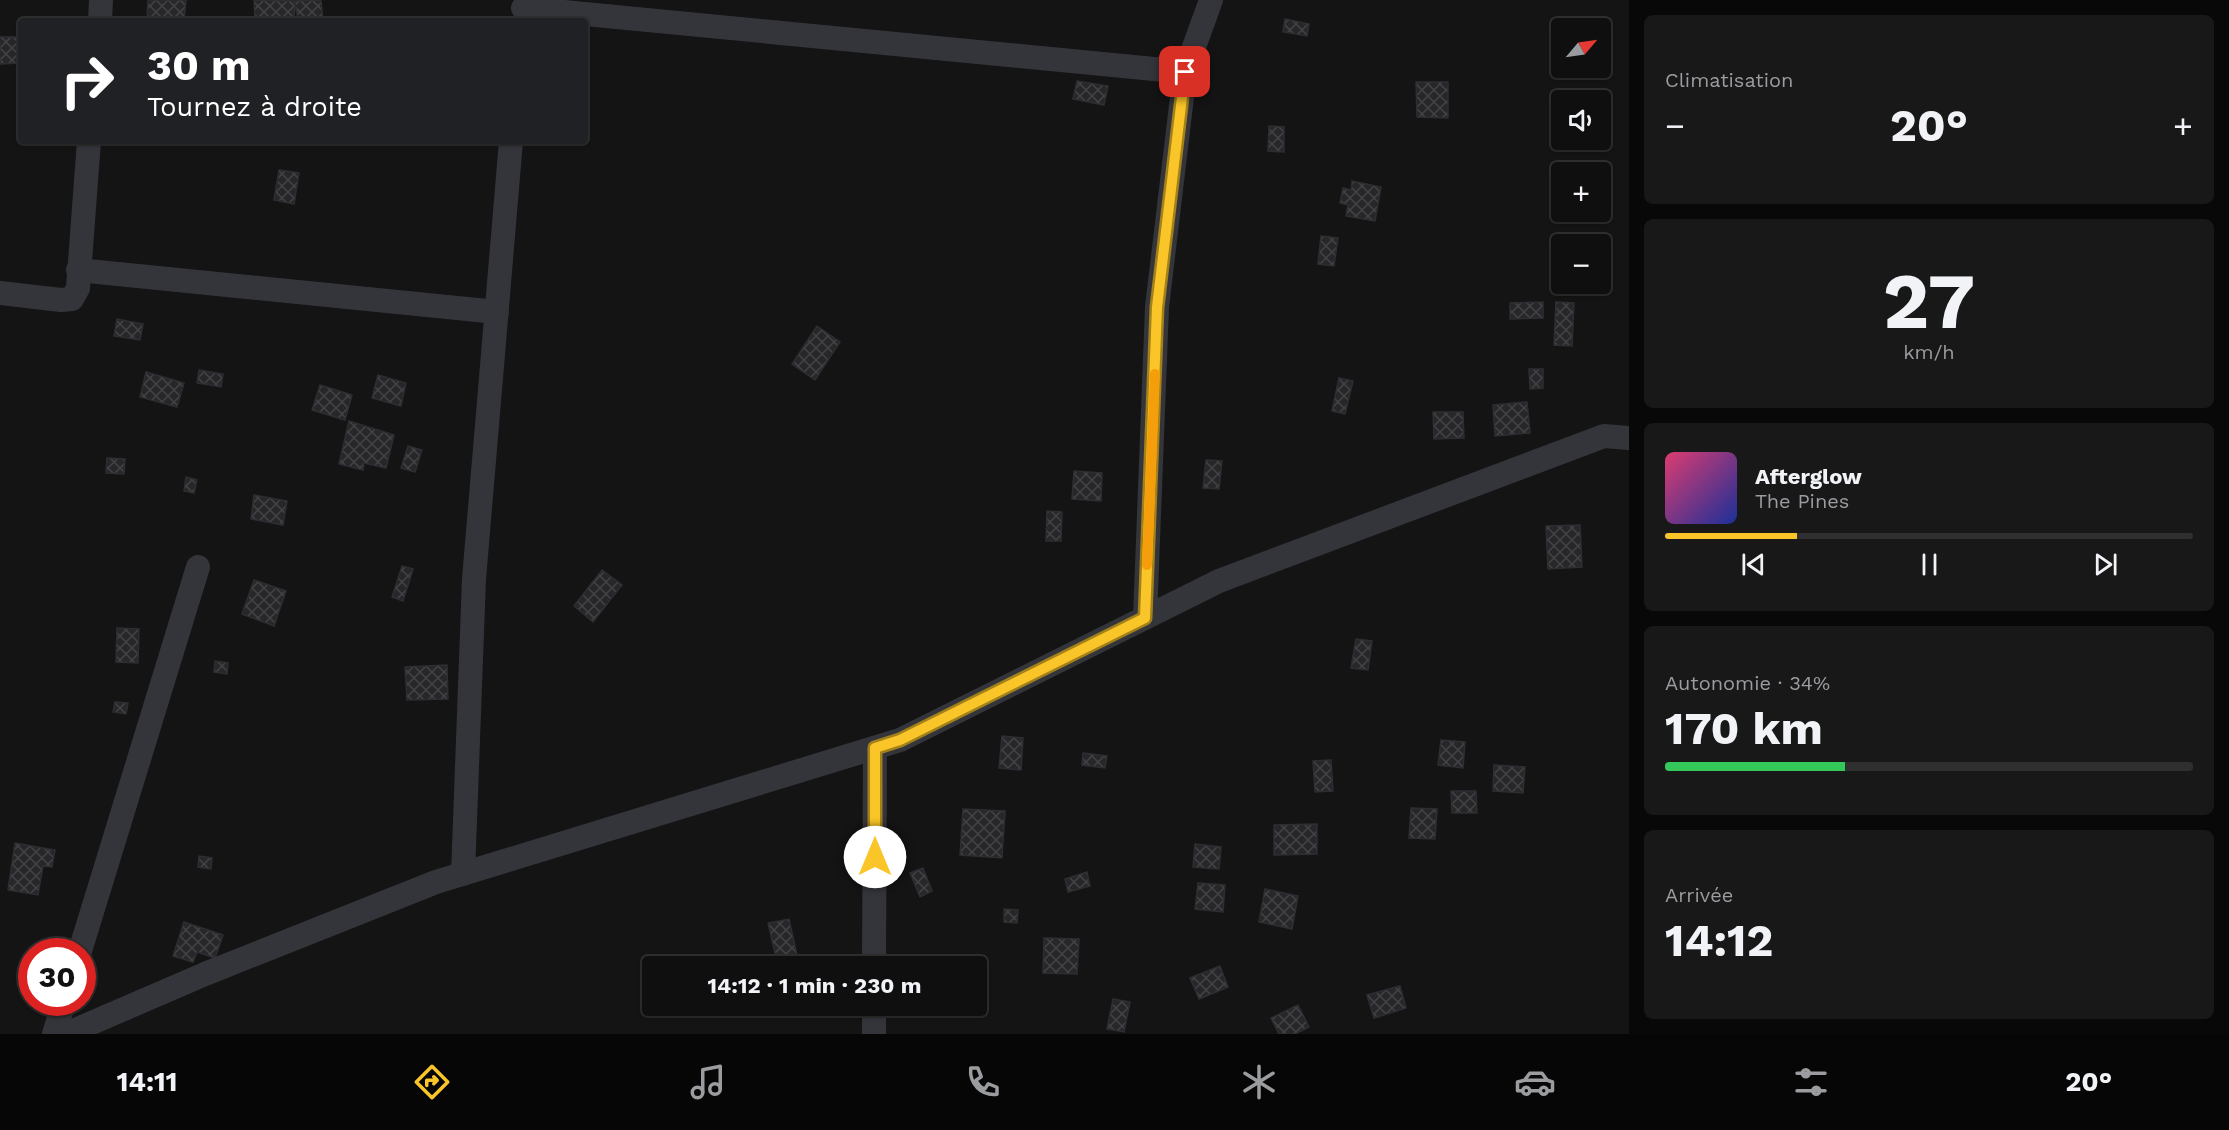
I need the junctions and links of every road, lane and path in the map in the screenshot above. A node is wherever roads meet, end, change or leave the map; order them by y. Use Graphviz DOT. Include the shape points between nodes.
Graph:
graph roads {
  1 [pos="101,0"];
  2 [pos="1211,0"];
  3 [pos="523,10"];
  4 [pos="100,18"];
  5 [pos="1185,72"];
  6 [pos="89,144"];
  7 [pos="511,144"];
  8 [pos="78,270"];
  9 [pos="0,293"];
  10 [pos="497,312"];
  11 [pos="1629,438"];
  12 [pos="198,567"];
  13 [pos="1145,618"];
  14 [pos="875,748"];
  15 [pos="463,874"];
  16 [pos="84,938"];
  17 [pos="874,956"];
  18 [pos="60,1016"];
  19 [pos="874,1016"];
  20 [pos="54,1034"];
  21 [pos="66,1034"];
  22 [pos="874,1034"];
  1 -- 4 [label="street"];
  2 -- 5 [label="street"];
  3 -- 5 [label="street"];
  5 -- 13 [label="street" via="1157,307"];
  6 -- 8 [label="street"];
  7 -- 10 [label="street"];
  8 -- 9 [label="street" via="78,288 72,299"];
  8 -- 10 [label="street"];
  10 -- 15 [label="street" via="474,579"];
  11 -- 13 [label="street" via="1604,436 1219,581"];
  12 -- 16 [label="street"];
  13 -- 14 [label="street" via="900,740"];
  14 -- 15 [label="street"];
  14 -- 17 [label="street"];
  15 -- 21 [label="street" via="205,974"];
  18 -- 20 [label="street"];
  19 -- 22 [label="street"];
}
